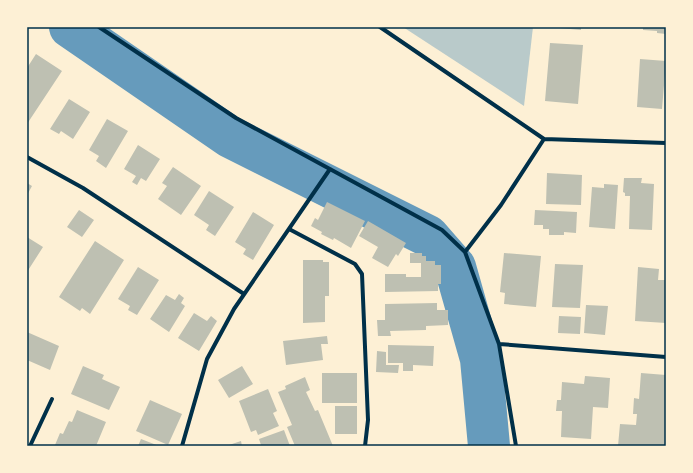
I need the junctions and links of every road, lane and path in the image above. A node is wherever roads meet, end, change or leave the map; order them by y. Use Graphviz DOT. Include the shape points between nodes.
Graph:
graph roads {
  1 [pos="99,27"];
  2 [pos="380,27"];
  3 [pos="544,139"];
  4 [pos="666,143"];
  5 [pos="27,157"];
  6 [pos="330,170"];
  7 [pos="289,228"];
  8 [pos="465,252"];
  9 [pos="244,294"];
  10 [pos="500,344"];
  11 [pos="666,357"];
  12 [pos="52,399"];
  13 [pos="30,446"];
  14 [pos="182,446"];
  15 [pos="365,446"];
  16 [pos="516,446"];
  1 -- 6 [label="street" via="236,118"];
  2 -- 3 [label="street"];
  3 -- 4 [label="street"];
  3 -- 8 [label="street" via="501,205"];
  5 -- 9 [label="street" via="83,188"];
  6 -- 7 [label="street"];
  6 -- 8 [label="street" via="442,230"];
  7 -- 9 [label="street"];
  7 -- 15 [label="street" via="355,264 362,274 368,420"];
  8 -- 10 [label="street"];
  9 -- 14 [label="street" via="207,359"];
  10 -- 11 [label="street"];
  10 -- 16 [label="street"];
  12 -- 13 [label="street"];
}
